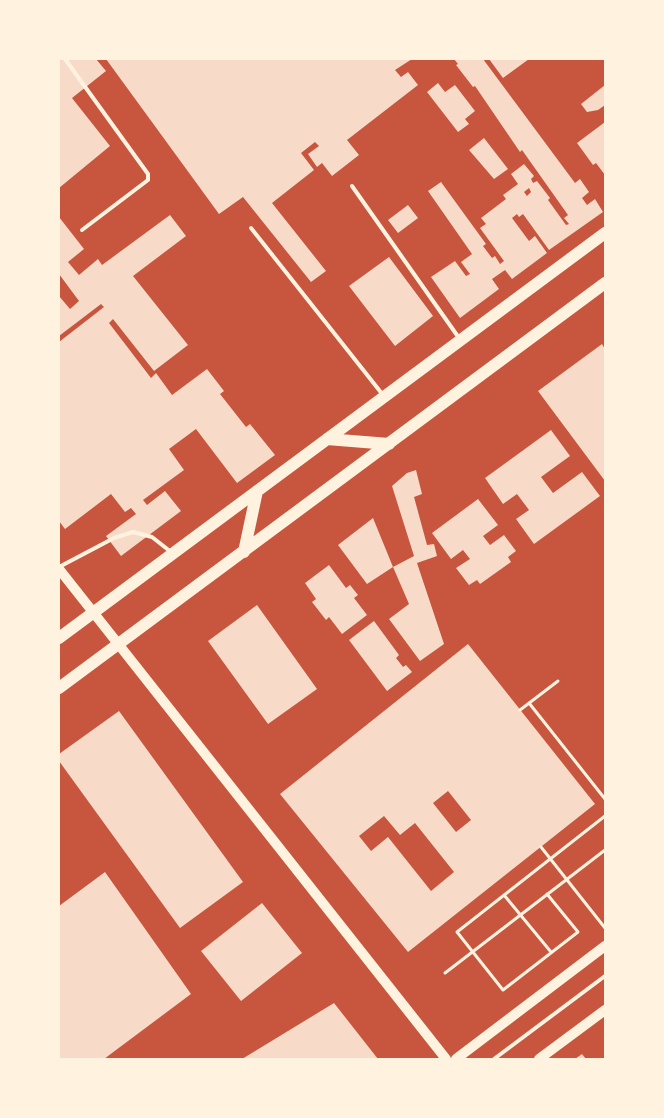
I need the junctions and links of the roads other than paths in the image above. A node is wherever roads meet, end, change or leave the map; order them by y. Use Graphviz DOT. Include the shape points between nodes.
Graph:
graph roads {
  1 [pos="65,59"];
  2 [pos="352,186"];
  3 [pos="251,228"];
  4 [pos="82,230"];
  5 [pos="605,232"];
  6 [pos="605,283"];
  7 [pos="460,340"];
  8 [pos="385,396"];
  9 [pos="327,439"];
  10 [pos="389,444"];
  11 [pos="257,491"];
  12 [pos="244,552"];
  13 [pos="173,554"];
  14 [pos="59,568"];
  15 [pos="93,613"];
  16 [pos="59,638"];
  17 [pos="119,646"];
  18 [pos="59,688"];
  19 [pos="605,946"];
  20 [pos="605,976"];
  21 [pos="605,1010"];
  22 [pos="446,1059"];
  23 [pos="456,1059"];
  24 [pos="494,1059"];
  25 [pos="539,1059"];
  1 -- 4 [label="lane" via="148,174 148,180"];
  2 -- 7 [label="lane"];
  3 -- 8 [label="lane"];
  5 -- 7 [label="main road"];
  6 -- 10 [label="main road"];
  7 -- 8 [label="main road"];
  8 -- 9 [label="main road"];
  9 -- 10 [label="main road"];
  9 -- 11 [label="main road"];
  10 -- 12 [label="main road"];
  11 -- 12 [label="main road"];
  11 -- 13 [label="main road"];
  12 -- 17 [label="main road"];
  13 -- 14 [label="lane" via="152,537 133,532 114,538"];
  13 -- 15 [label="main road"];
  14 -- 15 [label="main road"];
  15 -- 16 [label="main road"];
  15 -- 17 [label="main road"];
  17 -- 18 [label="main road"];
  17 -- 22 [label="main road"];
  19 -- 23 [label="main road"];
  20 -- 24 [label="lane"];
  21 -- 25 [label="main road"];
}
